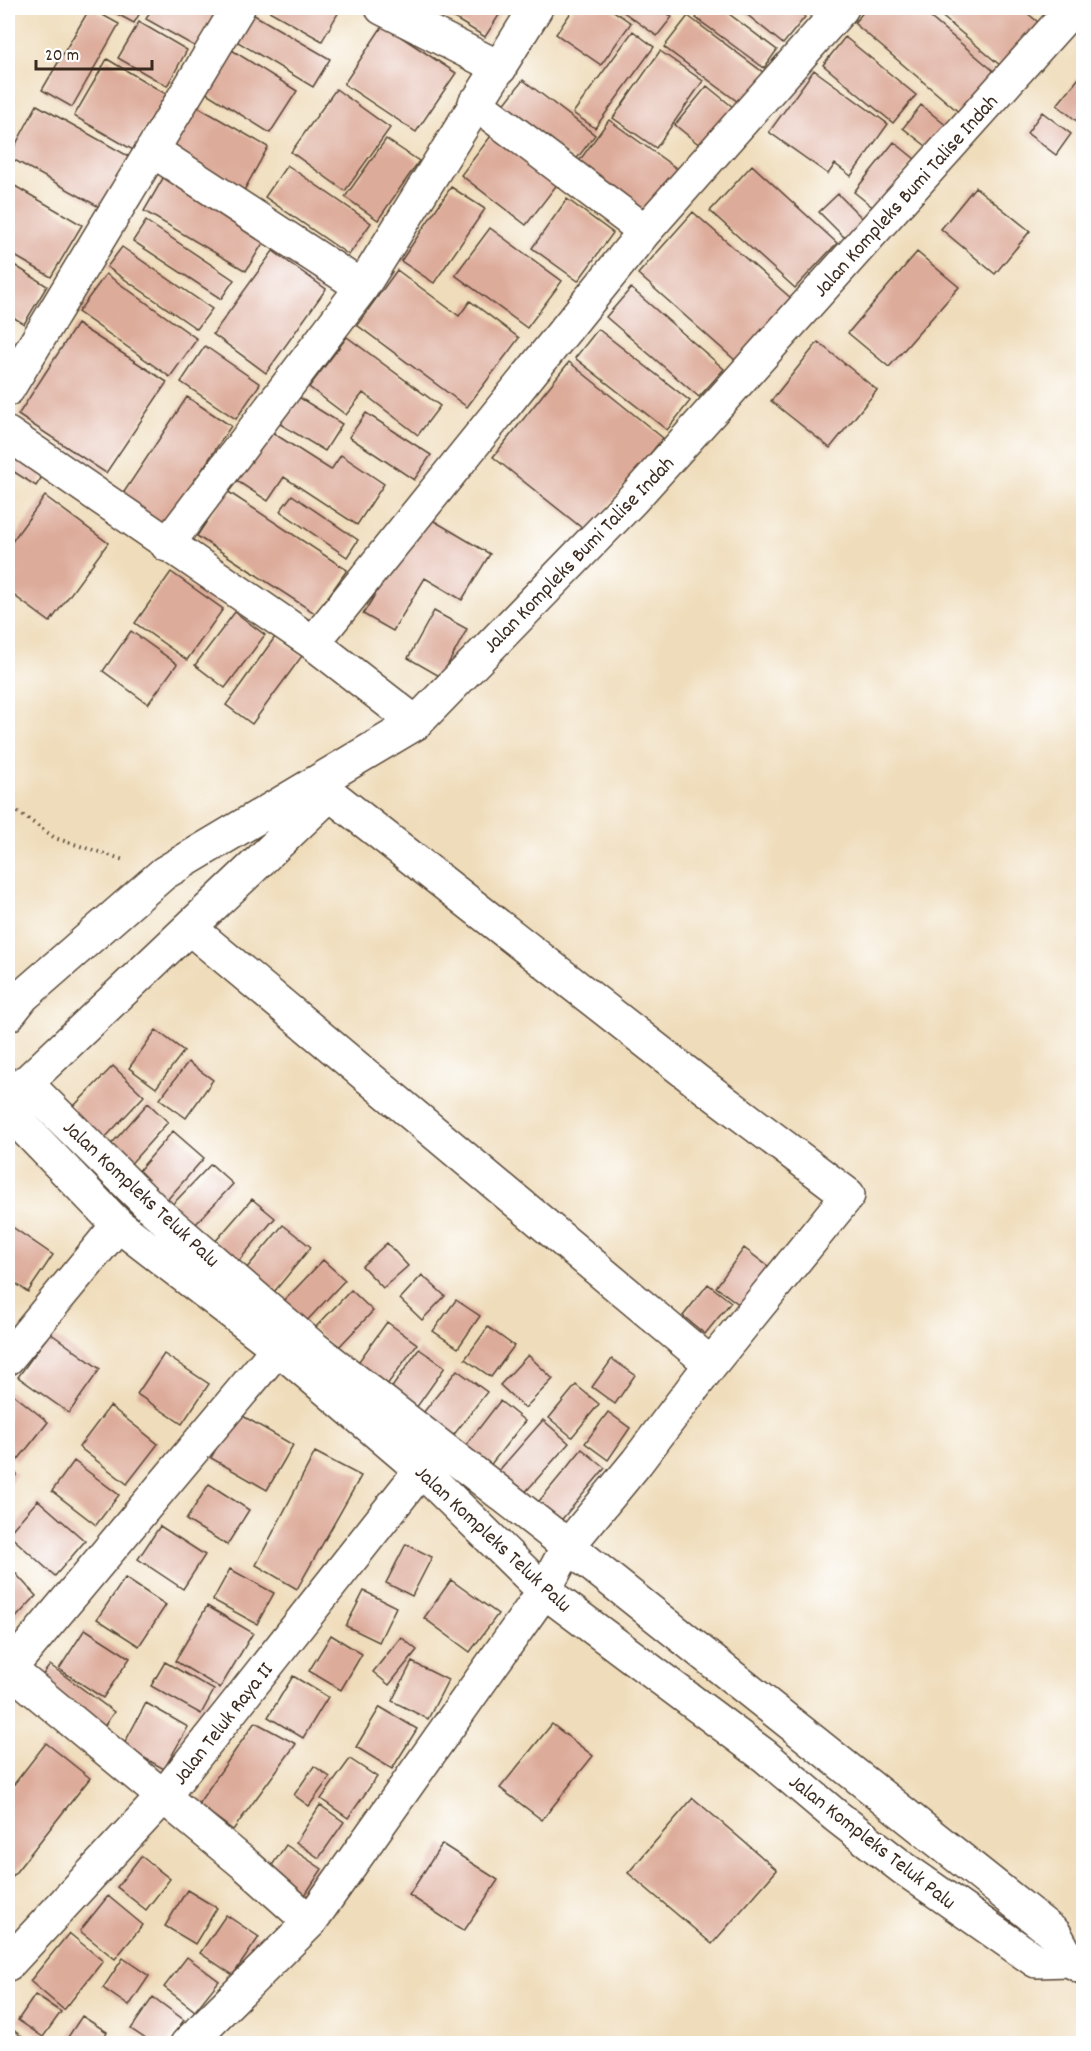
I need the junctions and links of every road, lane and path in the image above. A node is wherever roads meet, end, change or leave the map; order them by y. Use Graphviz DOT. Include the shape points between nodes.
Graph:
graph roads {
  1 [pos="238,8"];
  2 [pos="382,8"];
  3 [pos="536,8"];
  4 [pos="842,8"];
  5 [pos="1073,8"];
  6 [pos="500,68"];
  7 [pos="475,103"];
  8 [pos="152,150"];
  9 [pos="645,231"];
  10 [pos="362,287"];
  11 [pos="8,389"];
  12 [pos="8,434"];
  13 [pos="167,545"];
  14 [pos="313,643"];
  15 [pos="416,723"];
  16 [pos="8,805"];
  17 [pos="164,873"];
  18 [pos="190,929"];
  19 [pos="8,1015"];
  20 [pos="16,1091"];
  21 [pos="8,1111"];
  22 [pos="118,1225"];
  23 [pos="297,1355"];
  24 [pos="8,1358"];
  25 [pos="711,1364"];
  26 [pos="422,1470"];
  27 [pos="568,1546"];
  28 [pos="544,1591"];
  29 [pos="8,1670"];
  30 [pos="793,1727"];
  31 [pos="765,1756"];
  32 [pos="163,1797"];
  33 [pos="310,1922"];
  34 [pos="8,1964"];
  35 [pos="1076,1964"];
  36 [pos="187,2043"];
  1 -- 8 [label="street"];
  2 -- 6 [label="street"];
  3 -- 6 [label="street"];
  4 -- 9 [label="street"];
  5 -- 15 [label="street, Jalan Kompleks Bumi Talise Indah" via="632,500"];
  6 -- 7 [label="street"];
  7 -- 9 [label="street"];
  7 -- 10 [label="street"];
  8 -- 10 [label="street"];
  8 -- 11 [label="street"];
  9 -- 14 [label="street"];
  10 -- 13 [label="street"];
  12 -- 13 [label="street"];
  13 -- 14 [label="street"];
  14 -- 15 [label="street"];
  15 -- 17 [label="street, Jalan Kompleks Bumi Talise Indah"];
  16 -- 17 [label="path" via="55,838"];
  17 -- 19 [label="street, Jalan Kompleks Bumi Talise Indah" via="23,996"];
  18 -- 20 [label="street"];
  18 -- 25 [label="street"];
  18 -- 25 [label="street" via="330,794 848,1195"];
  20 -- 23 [label="street, Jalan Kompleks Teluk Palu" via="153,1209"];
  21 -- 22 [label="street, Jalan Kompleks Teluk Palu"];
  22 -- 23 [label="street, Jalan Kompleks Teluk Palu"];
  22 -- 24 [label="street"];
  23 -- 26 [label="street, Jalan Kompleks Teluk Palu"];
  23 -- 27 [label="street, Jalan Kompleks Teluk Palu"];
  23 -- 29 [label="street"];
  25 -- 27 [label="street"];
  26 -- 28 [label="street, Jalan Kompleks Teluk Palu"];
  26 -- 32 [label="street, Jalan Teluk Raya II"];
  27 -- 28 [label="street"];
  27 -- 30 [label="street, Jalan Kompleks Teluk Palu"];
  28 -- 31 [label="street, Jalan Kompleks Teluk Palu"];
  28 -- 33 [label="street"];
  29 -- 32 [label="street"];
  30 -- 31 [label="street"];
  30 -- 35 [label="street, Jalan Kompleks Teluk Palu" via="1055,1934"];
  31 -- 35 [label="street, Jalan Kompleks Teluk Palu" via="903,1868 1036,1961"];
  32 -- 33 [label="street"];
  32 -- 34 [label="street, Jalan Teluk Raya II"];
  33 -- 36 [label="street"];
}
